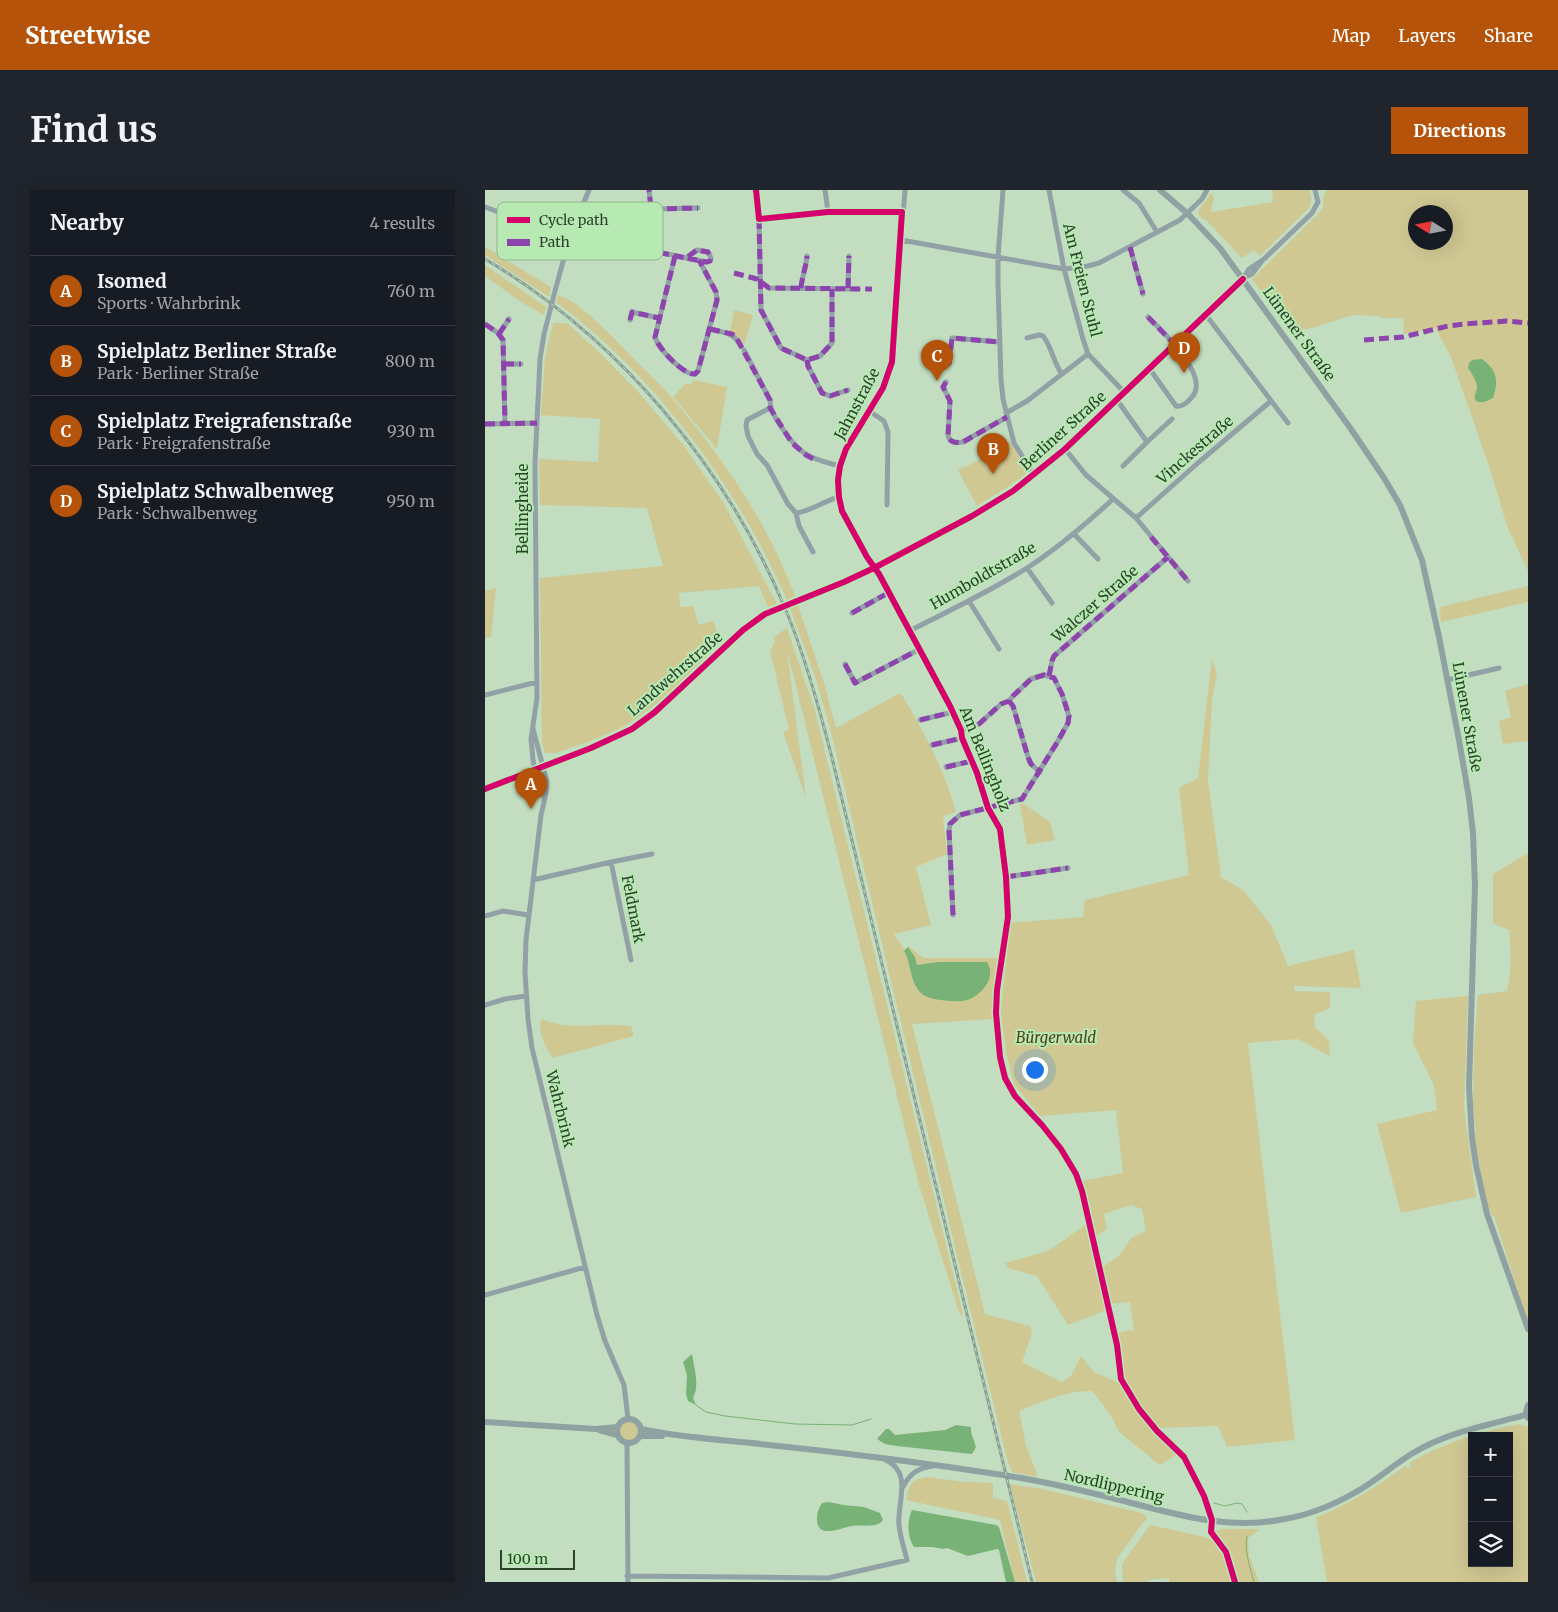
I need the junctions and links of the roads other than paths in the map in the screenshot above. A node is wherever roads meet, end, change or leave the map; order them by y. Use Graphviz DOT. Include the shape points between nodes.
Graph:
graph roads {
  1 [pos="589,190"];
  2 [pos="756,190"];
  3 [pos="825,190"];
  4 [pos="905,190"];
  5 [pos="1003,190"];
  6 [pos="1049,190"];
  7 [pos="1123,190"];
  8 [pos="1161,190"];
  9 [pos="1207,190"];
  10 [pos="1315,190"];
  11 [pos="584,202"];
  12 [pos="485,207"];
  13 [pos="663,208"];
  14 [pos="698,208"];
  15 [pos="497,212"];
  16 [pos="828,212"];
  17 [pos="903,212"];
  18 [pos="1188,214"];
  19 [pos="759,219"];
  20 [pos="1157,232"];
  21 [pos="901,240"];
  22 [pos="1130,247"];
  23 [pos="663,253"];
  24 [pos="675,256"];
  25 [pos="807,256"];
  26 [pos="849,256"];
  27 [pos="997,257"];
  28 [pos="685,258"];
  29 [pos="564,260"];
  30 [pos="699,260"];
  31 [pos="1064,269"];
  32 [pos="1243,279"];
  33 [pos="761,282"];
  34 [pos="801,288"];
  35 [pos="848,288"];
  36 [pos="833,289"];
  37 [pos="858,289"];
  38 [pos="1143,294"];
  39 [pos="1206,315"];
  40 [pos="1148,317"];
  41 [pos="659,318"];
  42 [pos="509,319"];
  43 [pos="630,320"];
  44 [pos="485,324"];
  45 [pos="710,329"];
  46 [pos="499,334"];
  47 [pos="1027,338"];
  48 [pos="1000,342"];
  49 [pos="1174,344"];
  50 [pos="1088,354"];
  51 [pos="807,360"];
  52 [pos="504,364"];
  53 [pos="521,364"];
  54 [pos="949,364"];
  55 [pos="1149,368"];
  56 [pos="1062,374"];
  57 [pos="946,382"];
  58 [pos="848,390"];
  59 [pos="1124,392"];
  60 [pos="1117,400"];
  61 [pos="1271,401"];
  62 [pos="770,408"];
  63 [pos="869,411"];
  64 [pos="1007,415"];
  65 [pos="1171,419"];
  66 [pos="1288,422"];
  67 [pos="505,423"];
  68 [pos="537,423"];
  69 [pos="485,424"];
  70 [pos="1147,442"];
  71 [pos="1065,449"];
  72 [pos="840,466"];
  73 [pos="1123,466"];
  74 [pos="1034,475"];
  75 [pos="839,497"];
  76 [pos="1113,499"];
  77 [pos="887,505"];
  78 [pos="796,513"];
  79 [pos="1136,518"];
  80 [pos="1074,534"];
  81 [pos="813,552"];
  82 [pos="1168,557"];
  83 [pos="1098,559"];
  84 [pos="874,568"];
  85 [pos="1027,568"];
  86 [pos="1188,581"];
  87 [pos="888,593"];
  88 [pos="969,601"];
  89 [pos="1053,603"];
  90 [pos="852,613"];
  91 [pos="765,614"];
  92 [pos="909,631"];
  93 [pos="920,649"];
  94 [pos="999,649"];
  95 [pos="845,664"];
  96 [pos="1499,668"];
  97 [pos="1049,676"];
  98 [pos="1447,680"];
  99 [pos="537,682"];
  100 [pos="485,695"];
  101 [pos="1009,702"];
  102 [pos="953,712"];
  103 [pos="920,720"];
  104 [pos="533,729"];
  105 [pos="961,730"];
  106 [pos="962,738"];
  107 [pos="932,745"];
  108 [pos="972,761"];
  109 [pos="544,767"];
  110 [pos="946,767"];
  111 [pos="535,770"];
  112 [pos="1040,772"];
  113 [pos="485,789"];
  114 [pos="544,798"];
  115 [pos="989,808"];
  116 [pos="652,854"];
  117 [pos="611,862"];
  118 [pos="1068,868"];
  119 [pos="1006,877"];
  120 [pos="533,880"];
  121 [pos="528,915"];
  122 [pos="953,915"];
  123 [pos="485,916"];
  124 [pos="1008,917"];
  125 [pos="631,960"];
  126 [pos="526,996"];
  127 [pos="485,1005"];
  128 [pos="585,1267"];
  129 [pos="485,1295"];
  130 [pos="1528,1329"];
  131 [pos="1528,1405"];
  132 [pos="1527,1417"];
  133 [pos="628,1419"];
  134 [pos="485,1422"];
  135 [pos="617,1427"];
  136 [pos="595,1429"];
  137 [pos="641,1429"];
  138 [pos="617,1435"];
  139 [pos="673,1435"];
  140 [pos="641,1436"];
  141 [pos="627,1444"];
  142 [pos="882,1458"];
  143 [pos="939,1466"];
  144 [pos="903,1487"];
  145 [pos="1212,1520"];
  146 [pos="627,1576"];
  147 [pos="628,1582"];
  148 [pos="1235,1582"];
  1 -- 11 [label="street, Bellingheide"];
  2 -- 19 [label="street"];
  3 -- 16 [label="street"];
  4 -- 17 [label="street, Jahnstraße"];
  5 -- 27 [label="street"];
  6 -- 31 [label="street, Am Freien Stuhl"];
  7 -- 20 [label="street" via="1139,203"];
  8 -- 18 [label="main road, Lünener Straße"];
  9 -- 18 [label="street"];
  10 -- 32 [label="street, Berliner Straße" via="1318,197 1312,213 1249,269"];
  12 -- 15 [label="street"];
  13 -- 14 [label="street"];
  16 -- 17 [label="street"];
  16 -- 19 [label="street"];
  17 -- 21 [label="street, Jahnstraße"];
  18 -- 20 [label="street"];
  18 -- 32 [label="main road, Lünener Straße"];
  19 -- 33 [label="street"];
  20 -- 22 [label="street"];
  21 -- 27 [label="street"];
  21 -- 63 [label="street, Jahnstraße" via="892,362 885,384"];
  22 -- 31 [label="street" via="1099,263"];
  22 -- 38 [label="street"];
  23 -- 24 [label="street"];
  24 -- 28 [label="street"];
  24 -- 41 [label="street"];
  25 -- 34 [label="street"];
  26 -- 35 [label="street"];
  27 -- 31 [label="street"];
  27 -- 48 [label="street"];
  28 -- 30 [label="street"];
  28 -- 30 [label="street" via="697,250 711,256 709,262"];
  29 -- 68 [label="street, Bellingheide" via="544,334"];
  30 -- 45 [label="street" via="717,295"];
  31 -- 50 [label="street, Am Freien Stuhl"];
  32 -- 39 [label="street, Berliner Straße"];
  32 -- 98 [label="main road, Lünener Straße" via="1351,429 1400,505 1422,560"];
  33 -- 34 [label="street" via="769,288"];
  33 -- 51 [label="street" via="761,310 780,346"];
  34 -- 36 [label="street"];
  35 -- 36 [label="street"];
  35 -- 37 [label="street"];
  36 -- 51 [label="street" via="832,343 820,356"];
  39 -- 49 [label="street, Berliner Straße"];
  39 -- 61 [label="street"];
  40 -- 49 [label="street"];
  41 -- 43 [label="street" via="632,312"];
  41 -- 45 [label="street" via="655,337 657,344 692,375 697,370"];
  42 -- 46 [label="street"];
  44 -- 46 [label="street"];
  45 -- 62 [label="street" via="736,338 771,400"];
  46 -- 52 [label="street" via="503,340"];
  47 -- 56 [label="street" via="1043,336 1055,366"];
  48 -- 54 [label="street" via="952,338"];
  48 -- 64 [label="street" via="1001,380"];
  49 -- 55 [label="street, Berliner Straße"];
  49 -- 55 [label="street" via="1195,375 1195,393 1189,401 1176,406"];
  50 -- 56 [label="street"];
  50 -- 59 [label="street, Am Freien Stuhl"];
  51 -- 58 [label="street" via="822,393 830,396"];
  52 -- 53 [label="street"];
  52 -- 67 [label="street"];
  55 -- 59 [label="street, Berliner Straße"];
  56 -- 64 [label="street"];
  57 -- 64 [label="street" via="943,387 950,401 948,436 952,442 963,442"];
  59 -- 60 [label="street, Berliner Straße"];
  60 -- 70 [label="street"];
  60 -- 71 [label="street, Berliner Straße"];
  61 -- 66 [label="street"];
  61 -- 79 [label="street, Vinckestraße"];
  62 -- 72 [label="street" via="798,449 815,460"];
  62 -- 78 [label="street" via="747,420 748,436"];
  63 -- 72 [label="street, Jahnstraße"];
  63 -- 77 [label="street, Jahnstraße" via="884,421 888,432"];
  64 -- 74 [label="street" via="1014,443"];
  65 -- 70 [label="street"];
  67 -- 68 [label="street"];
  67 -- 69 [label="street"];
  68 -- 99 [label="street, Bellingheide"];
  70 -- 73 [label="street"];
  71 -- 74 [label="street, Berliner Straße"];
  71 -- 76 [label="street" via="1086,476"];
  72 -- 75 [label="street, Jahnstraße"];
  74 -- 84 [label="street, Berliner Straße" via="977,513"];
  75 -- 78 [label="street" via="807,512"];
  75 -- 84 [label="street, Jahnstraße" via="847,520"];
  76 -- 79 [label="street"];
  76 -- 80 [label="street, Humboldtstraße"];
  78 -- 81 [label="street"];
  79 -- 82 [label="street"];
  80 -- 83 [label="street"];
  80 -- 85 [label="street, Humboldtstraße"];
  82 -- 86 [label="street"];
  82 -- 97 [label="street, Walczer Straße" via="1054,656"];
  84 -- 87 [label="street, Am Bellingholz"];
  84 -- 91 [label="street, Berliner Straße"];
  85 -- 88 [label="street, Humboldtstraße"];
  85 -- 89 [label="street"];
  87 -- 90 [label="street"];
  87 -- 92 [label="street, Am Bellingholz"];
  88 -- 92 [label="street, Humboldtstraße"];
  88 -- 94 [label="street"];
  91 -- 109 [label="street, Landwehrstraße" via="635,726"];
  92 -- 93 [label="street, Am Bellingholz"];
  93 -- 95 [label="street" via="855,683"];
  93 -- 102 [label="street, Am Bellingholz"];
  96 -- 98 [label="street"];
  97 -- 101 [label="street" via="1031,679"];
  97 -- 112 [label="street" via="1057,683 1069,716"];
  98 -- 130 [label="main road, Lünener Straße" via="1469,798 1474,849 1469,1087 1472,1138 1487,1214"];
  99 -- 100 [label="street"];
  99 -- 104 [label="street, Bellingheide"];
  101 -- 105 [label="street" via="1001,704 979,724"];
  101 -- 112 [label="street" via="1031,764"];
  102 -- 103 [label="street, Am Bellingholz"];
  102 -- 105 [label="street, Am Bellingholz"];
  104 -- 109 [label="street, Bellingheide"];
  104 -- 111 [label="street, Bellingheide"];
  105 -- 106 [label="street, Am Bellingholz"];
  106 -- 107 [label="street, Am Bellingholz"];
  106 -- 108 [label="street, Am Bellingholz"];
  108 -- 110 [label="street, Am Bellingholz"];
  108 -- 115 [label="street, Am Bellingholz"];
  109 -- 111 [label="street, Landwehrstraße"];
  109 -- 114 [label="street, Wahrbrink" via="547,782"];
  111 -- 113 [label="street, Landwehrstraße"];
  111 -- 114 [label="street, Wahrbrink"];
  112 -- 115 [label="street" via="1023,799"];
  114 -- 120 [label="street, Wahrbrink"];
  115 -- 119 [label="street, Am Bellingholz" via="1000,829"];
  115 -- 122 [label="street" via="960,815 950,824"];
  116 -- 117 [label="street, Feldmark"];
  117 -- 120 [label="street, Feldmark"];
  117 -- 125 [label="street, Feldmark"];
  118 -- 119 [label="street"];
  119 -- 124 [label="street, Am Bellingholz"];
  120 -- 121 [label="street, Wahrbrink"];
  121 -- 123 [label="street" via="503,911"];
  121 -- 126 [label="street, Wahrbrink"];
  126 -- 127 [label="street"];
  126 -- 128 [label="street, Wahrbrink" via="533,1048"];
  128 -- 129 [label="street"];
  128 -- 133 [label="street, Wahrbrink" via="605,1341 624,1385"];
  131 -- 132 [label="main road"];
  132 -- 145 [label="main road, Nordlippering" via="1465,1430 1435,1442 1356,1492 1315,1512 1257,1523"];
  133 -- 135 [label="main road"];
  133 -- 137 [label="main road" via="636,1421"];
  134 -- 136 [label="main road"];
  135 -- 136 [label="main road"];
  135 -- 138 [label="main road"];
  136 -- 138 [label="main road"];
  137 -- 139 [label="main road, Nordlippering"];
  137 -- 140 [label="main road"];
  138 -- 141 [label="main road"];
  139 -- 140 [label="main road, Nordlippering"];
  139 -- 142 [label="main road, Nordlippering"];
  140 -- 141 [label="main road" via="634,1443"];
  141 -- 146 [label="street"];
  142 -- 143 [label="main road, Nordlippering"];
  142 -- 144 [label="street" via="897,1468"];
  143 -- 144 [label="street" via="915,1471"];
  143 -- 145 [label="main road, Nordlippering" via="1043,1483 1181,1516"];
  144 -- 146 [label="street" via="899,1524 907,1560 827,1578"];
  145 -- 148 [label="street" via="1211,1532 1226,1552"];
  146 -- 147 [label="street"];
}
